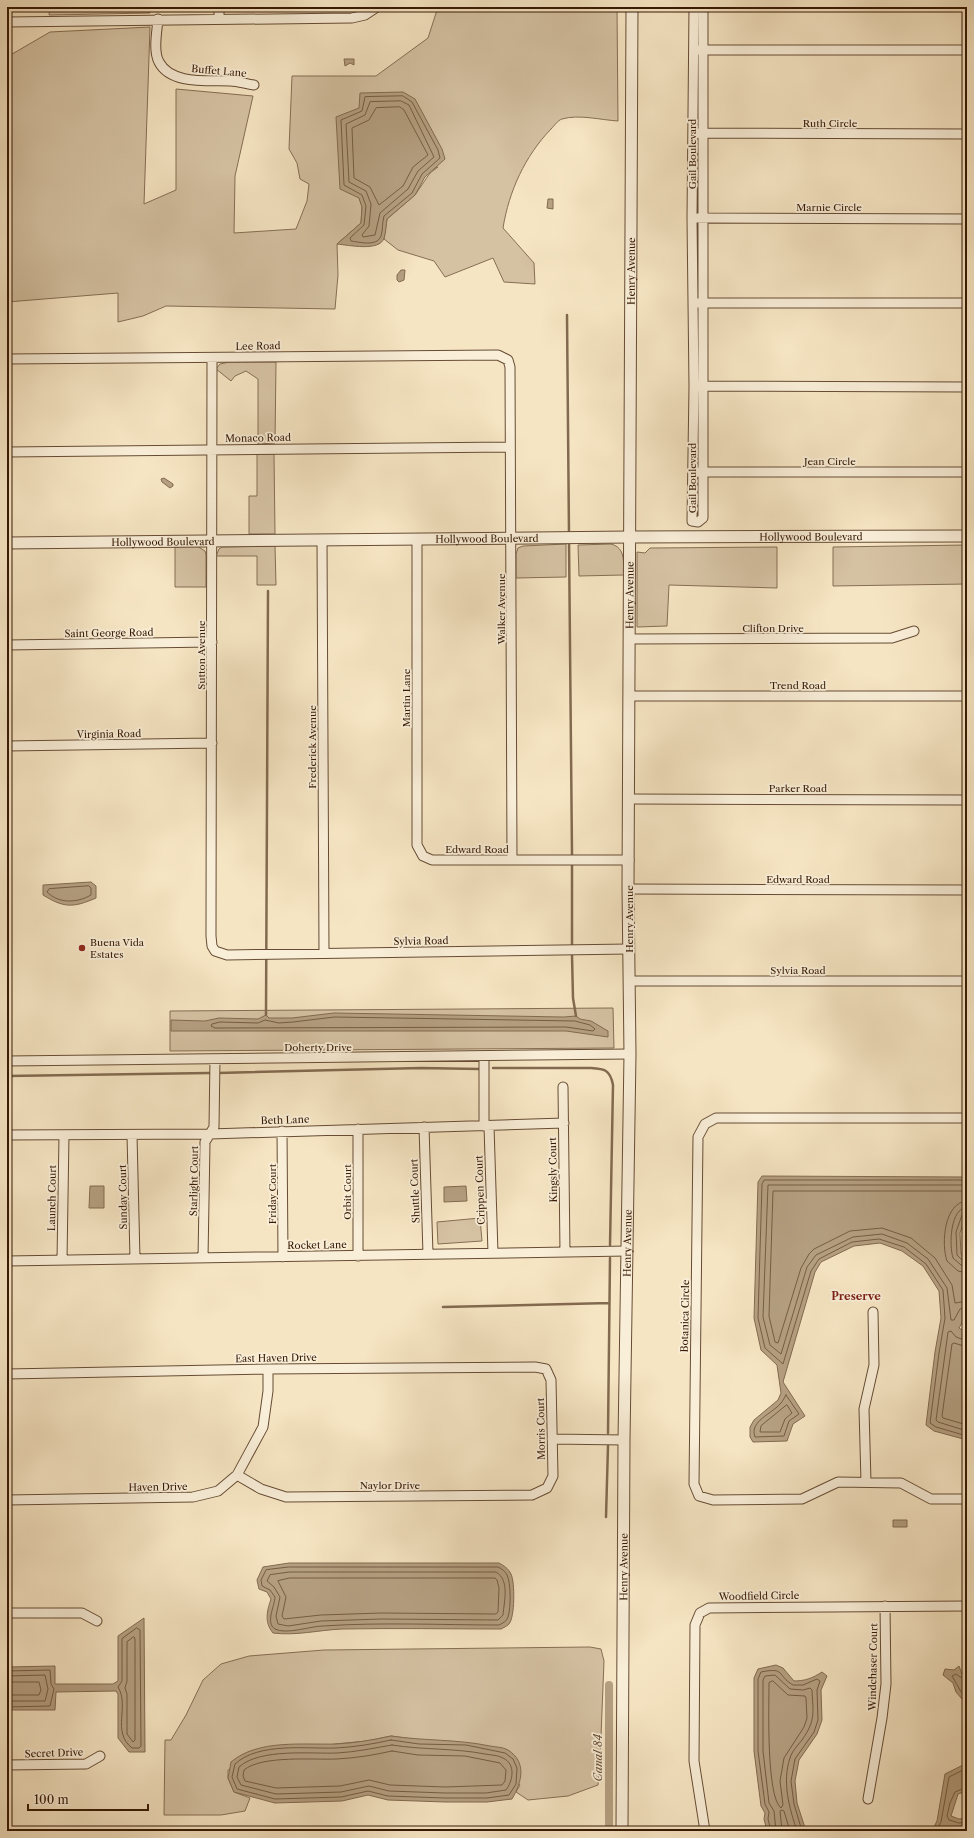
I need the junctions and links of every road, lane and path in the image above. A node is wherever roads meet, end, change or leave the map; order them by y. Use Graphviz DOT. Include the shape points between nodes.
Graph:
graph roads {
  1 [pos="219,7"];
  2 [pos="377,7"];
  3 [pos="632,7"];
  4 [pos="694,7"];
  5 [pos="703,7"];
  6 [pos="219,18"];
  7 [pos="158,19"];
  8 [pos="7,22"];
  9 [pos="699,50"];
  10 [pos="967,50"];
  11 [pos="254,85"];
  12 [pos="698,133"];
  13 [pos="967,134"];
  14 [pos="692,218"];
  15 [pos="703,218"];
  16 [pos="967,219"];
  17 [pos="693,303"];
  18 [pos="703,303"];
  19 [pos="967,303"];
  20 [pos="212,358"];
  21 [pos="7,359"];
  22 [pos="508,360"];
  23 [pos="699,386"];
  24 [pos="967,387"];
  25 [pos="510,446"];
  26 [pos="212,449"];
  27 [pos="7,452"];
  28 [pos="693,472"];
  29 [pos="703,472"];
  30 [pos="967,472"];
  31 [pos="967,536"];
  32 [pos="630,537"];
  33 [pos="417,539"];
  34 [pos="512,539"];
  35 [pos="322,540"];
  36 [pos="212,541"];
  37 [pos="7,543"];
  38 [pos="914,631"];
  39 [pos="630,639"];
  40 [pos="212,642"];
  41 [pos="7,645"];
  42 [pos="630,696"];
  43 [pos="967,696"];
  44 [pos="212,743"];
  45 [pos="7,746"];
  46 [pos="630,799"];
  47 [pos="967,800"];
  48 [pos="423,856"];
  49 [pos="512,860"];
  50 [pos="629,860"];
  51 [pos="628,889"];
  52 [pos="967,890"];
  53 [pos="628,949"];
  54 [pos="215,951"];
  55 [pos="324,953"];
  56 [pos="629,981"];
  57 [pos="967,981"];
  58 [pos="630,1054"];
  59 [pos="484,1057"];
  60 [pos="215,1059"];
  61 [pos="7,1062"];
  62 [pos="563,1087"];
  63 [pos="967,1118"];
  64 [pos="564,1123"];
  65 [pos="487,1126"];
  66 [pos="424,1127"];
  67 [pos="358,1129"];
  68 [pos="282,1131"];
  69 [pos="210,1134"];
  70 [pos="7,1135"];
  71 [pos="64,1135"];
  72 [pos="132,1135"];
  73 [pos="627,1251"];
  74 [pos="565,1252"];
  75 [pos="493,1253"];
  76 [pos="428,1254"];
  77 [pos="358,1256"];
  78 [pos="283,1257"];
  79 [pos="203,1258"];
  80 [pos="135,1259"];
  81 [pos="62,1260"];
  82 [pos="7,1262"];
  83 [pos="873,1312"];
  84 [pos="268,1368"];
  85 [pos="546,1369"];
  86 [pos="7,1374"];
  87 [pos="552,1439"];
  88 [pos="624,1440"];
  89 [pos="238,1475"];
  90 [pos="866,1482"];
  91 [pos="548,1488"];
  92 [pos="967,1499"];
  93 [pos="7,1500"];
  94 [pos="885,1606"];
  95 [pos="967,1606"];
  96 [pos="7,1613"];
  97 [pos="97,1621"];
  98 [pos="100,1756"];
  99 [pos="7,1765"];
  100 [pos="868,1799"];
  101 [pos="622,1831"];
  102 [pos="705,1831"];
  1 -- 6 [label="street"];
  2 -- 6 [label="street" via="365,15 352,18"];
  3 -- 32 [label="street, Henry Avenue"];
  4 -- 9 [label="street, Gail Boulevard"];
  5 -- 9 [label="street, Gail Boulevard"];
  6 -- 7 [label="street"];
  7 -- 8 [label="street"];
  7 -- 11 [label="street, Buffet Lane" via="159,62 170,74 200,82 231,81"];
  9 -- 10 [label="street"];
  9 -- 12 [label="street, Gail Boulevard"];
  12 -- 13 [label="street, Ruth Circle"];
  12 -- 14 [label="street, Gail Boulevard"];
  12 -- 15 [label="street, Gail Boulevard"];
  14 -- 15 [label="street, Marnie Circle"];
  14 -- 17 [label="street, Gail Boulevard"];
  15 -- 16 [label="street, Marnie Circle"];
  15 -- 18 [label="street, Gail Boulevard"];
  17 -- 18 [label="street"];
  17 -- 23 [label="street, Gail Boulevard"];
  18 -- 19 [label="street"];
  18 -- 23 [label="street, Gail Boulevard"];
  20 -- 21 [label="street, Lee Road"];
  20 -- 22 [label="street, Lee Road" via="498,355"];
  20 -- 26 [label="street, Sutton Avenue"];
  22 -- 25 [label="street, Walker Avenue"];
  23 -- 24 [label="street"];
  23 -- 28 [label="street, Gail Boulevard"];
  23 -- 29 [label="street, Gail Boulevard"];
  25 -- 26 [label="street, Monaco Road"];
  25 -- 34 [label="street, Walker Avenue"];
  26 -- 27 [label="street, Monaco Road"];
  26 -- 36 [label="street, Sutton Avenue"];
  28 -- 29 [label="street, Jean Circle"];
  28 -- 29 [label="street, Gail Boulevard" via="692,521 698,522 704,518"];
  29 -- 30 [label="street, Jean Circle"];
  31 -- 32 [label="street, Hollywood Boulevard"];
  32 -- 34 [label="street, Hollywood Boulevard"];
  32 -- 39 [label="street, Henry Avenue"];
  33 -- 34 [label="street, Hollywood Boulevard"];
  33 -- 35 [label="street, Hollywood Boulevard"];
  33 -- 48 [label="street, Martin Lane" via="417,845"];
  34 -- 49 [label="street, Walker Avenue"];
  35 -- 36 [label="street, Hollywood Boulevard"];
  35 -- 55 [label="street, Frederick Avenue"];
  36 -- 37 [label="street, Hollywood Boulevard"];
  36 -- 40 [label="street, Sutton Avenue"];
  38 -- 39 [label="street, Clifton Drive" via="892,638"];
  39 -- 42 [label="street, Henry Avenue"];
  40 -- 41 [label="street, Saint George Road"];
  40 -- 44 [label="street, Sutton Avenue"];
  42 -- 43 [label="street, Trend Road"];
  42 -- 46 [label="street, Henry Avenue"];
  44 -- 45 [label="street, Virginia Road"];
  44 -- 54 [label="street, Sutton Avenue" via="211,936"];
  46 -- 47 [label="street, Parker Road"];
  46 -- 50 [label="street, Henry Avenue"];
  48 -- 49 [label="street, Edward Road" via="432,860"];
  49 -- 50 [label="street, Edward Road"];
  50 -- 51 [label="street, Henry Avenue"];
  51 -- 52 [label="street, Edward Road"];
  51 -- 53 [label="street, Henry Avenue"];
  53 -- 55 [label="street, Sylvia Road"];
  53 -- 56 [label="street, Henry Avenue"];
  54 -- 55 [label="street, Sylvia Road" via="227,955"];
  56 -- 57 [label="street, Sylvia Road"];
  56 -- 58 [label="street, Henry Avenue"];
  58 -- 59 [label="street, Doherty Drive"];
  58 -- 73 [label="street, Henry Avenue"];
  59 -- 60 [label="street, Doherty Drive"];
  59 -- 65 [label="street, Crippen Court"];
  60 -- 61 [label="street, Doherty Drive"];
  60 -- 69 [label="street, Starlight Court" via="214,1128"];
  62 -- 64 [label="street, Kingsly Court"];
  63 -- 90 [label="street, Botanica Circle" via="716,1118 705,1124 698,1137 694,1484 699,1496 713,1500 802,1499 838,1482"];
  64 -- 65 [label="street, Beth Lane"];
  64 -- 74 [label="street, Kingsly Court"];
  65 -- 66 [label="street, Beth Lane"];
  65 -- 75 [label="street, Crippen Court"];
  66 -- 67 [label="street, Beth Lane"];
  66 -- 76 [label="street, Shuttle Court"];
  67 -- 68 [label="street, Beth Lane"];
  67 -- 77 [label="street, Orbit Court"];
  68 -- 69 [label="street, Beth Lane"];
  68 -- 78 [label="street, Friday Court"];
  69 -- 72 [label="street, Beth Lane"];
  69 -- 79 [label="street, Starlight Court" via="205,1142"];
  70 -- 71 [label="street, Beth Lane"];
  71 -- 72 [label="street, Beth Lane"];
  71 -- 81 [label="street, Launch Court"];
  72 -- 80 [label="street, Sunday Court"];
  73 -- 74 [label="street, Rocket Lane"];
  73 -- 88 [label="street, Henry Avenue"];
  74 -- 75 [label="street, Rocket Lane"];
  75 -- 76 [label="street, Rocket Lane"];
  76 -- 77 [label="street, Rocket Lane"];
  77 -- 78 [label="street, Rocket Lane"];
  78 -- 79 [label="street, Rocket Lane"];
  79 -- 80 [label="street, Rocket Lane"];
  80 -- 81 [label="street, Rocket Lane"];
  81 -- 82 [label="street, Rocket Lane"];
  83 -- 90 [label="street" via="874,1365 864,1409"];
  84 -- 85 [label="street, East Haven Drive"];
  84 -- 86 [label="street, East Haven Drive"];
  84 -- 89 [label="street, Haven Drive" via="263,1427"];
  85 -- 87 [label="street, Morris Court" via="550,1380"];
  87 -- 88 [label="street"];
  87 -- 91 [label="street, Morris Court" via="553,1476"];
  88 -- 101 [label="street, Henry Avenue"];
  89 -- 91 [label="street, Naylor Drive" via="261,1489 286,1497 532,1495"];
  89 -- 93 [label="street, Haven Drive" via="218,1490 193,1497"];
  90 -- 92 [label="street, Botanica Circle" via="901,1482 931,1499"];
  94 -- 95 [label="street, Woodfield Circle"];
  94 -- 100 [label="street, Windchaser Court" via="886,1684"];
  94 -- 102 [label="street, Woodfield Circle" via="709,1608 700,1613 695,1625 694,1761"];
  96 -- 97 [label="street" via="82,1613"];
  98 -- 99 [label="street, Secret Drive" via="86,1764"];
}
